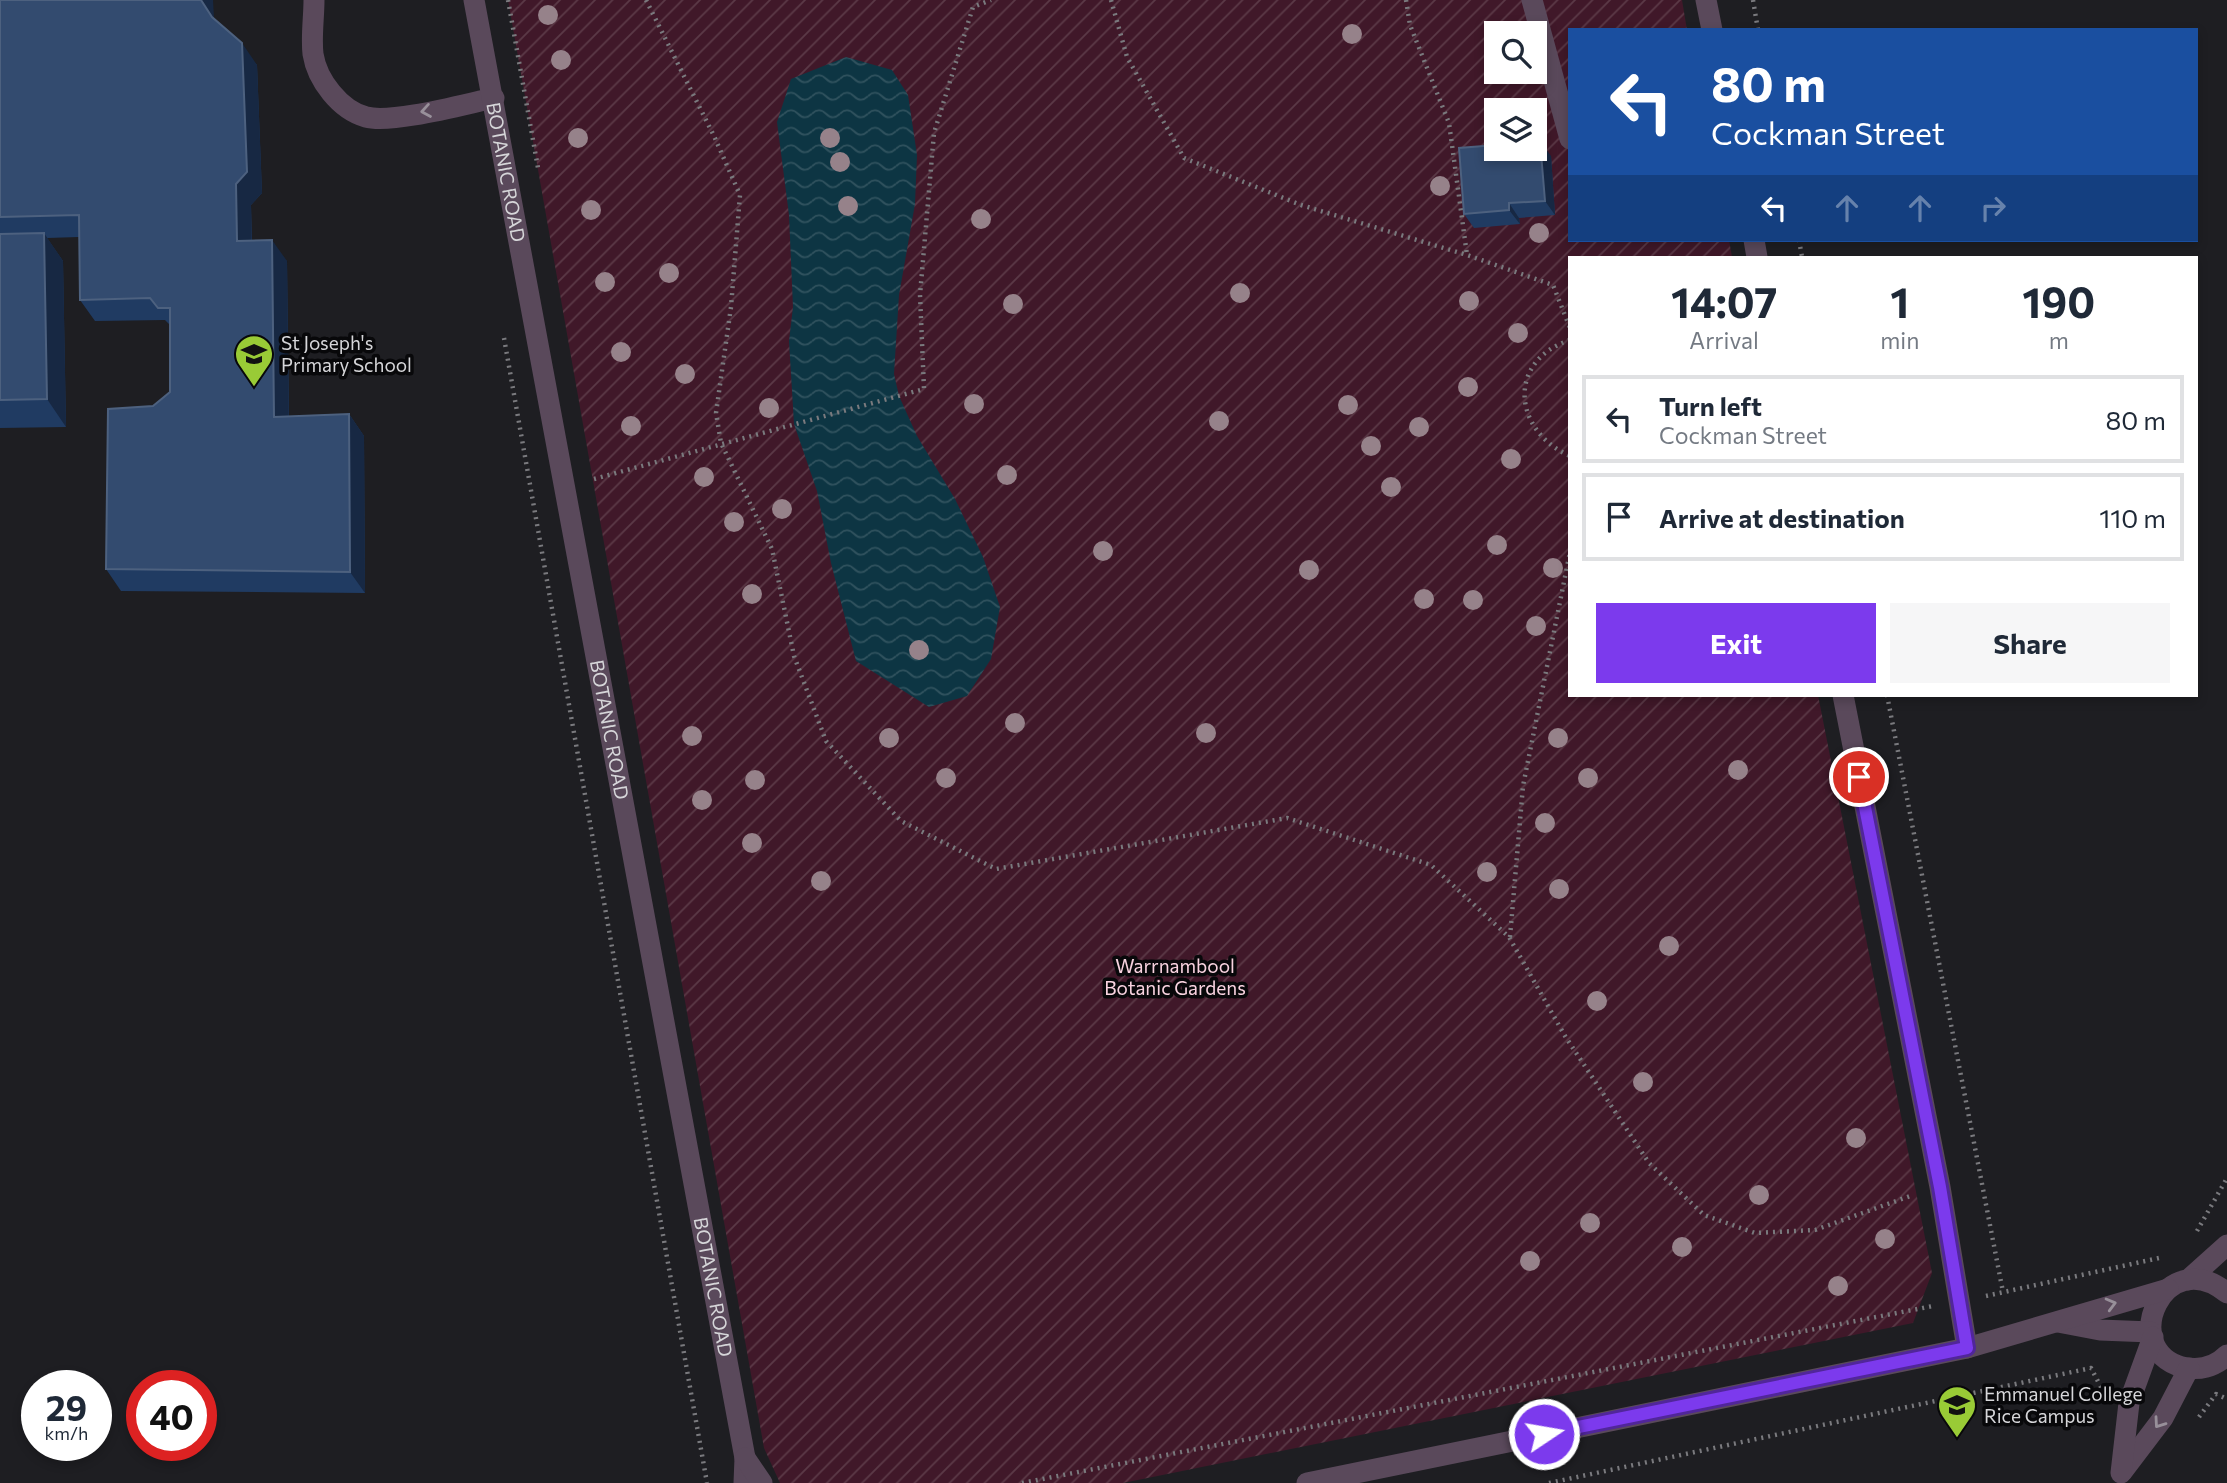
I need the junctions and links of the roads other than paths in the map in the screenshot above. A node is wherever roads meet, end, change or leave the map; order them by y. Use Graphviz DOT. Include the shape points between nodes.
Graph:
graph roads {
  1 [pos="314,0"];
  2 [pos="474,0"];
  3 [pos="1532,0"];
  4 [pos="1706,0"];
  5 [pos="1712,28"];
  6 [pos="494,98"];
  7 [pos="1568,132"];
  8 [pos="1843,697"];
  9 [pos="2227,1245"];
  10 [pos="2188,1280"];
  11 [pos="2168,1289"];
  12 [pos="2227,1293"];
  13 [pos="2056,1322"];
  14 [pos="2152,1334"];
  15 [pos="1967,1348"];
  16 [pos="2222,1364"];
  17 [pos="2189,1368"];
  18 [pos="745,1458"];
  19 [pos="2118,1478"];
  20 [pos="744,1483"];
  21 [pos="762,1483"];
  22 [pos="1307,1483"];
  6 -- 1 [label="street, one-way" via="386,118 365,117 322,82 313,55"];
  2 -- 6 [label="street, BOTANIC ROAD"];
  3 -- 7 [label="street"];
  4 -- 5 [label="street"];
  6 -- 18 [label="street, BOTANIC ROAD"];
  8 -- 15 [label="street"];
  9 -- 10 [label="street"];
  10 -- 11 [label="street"];
  10 -- 12 [label="street" via="2215,1284"];
  13 -- 11 [label="street, one-way"];
  11 -- 14 [label="street" via="2154,1308"];
  13 -- 14 [label="street"];
  13 -- 15 [label="street"];
  14 -- 17 [label="street" via="2166,1358"];
  14 -- 19 [label="street" via="2129,1403"];
  15 -- 22 [label="street"];
  16 -- 17 [label="street"];
  17 -- 19 [label="street, one-way" via="2163,1418"];
  18 -- 20 [label="street, BOTANIC ROAD"];
  18 -- 21 [label="street, BOTANIC ROAD"];
}
